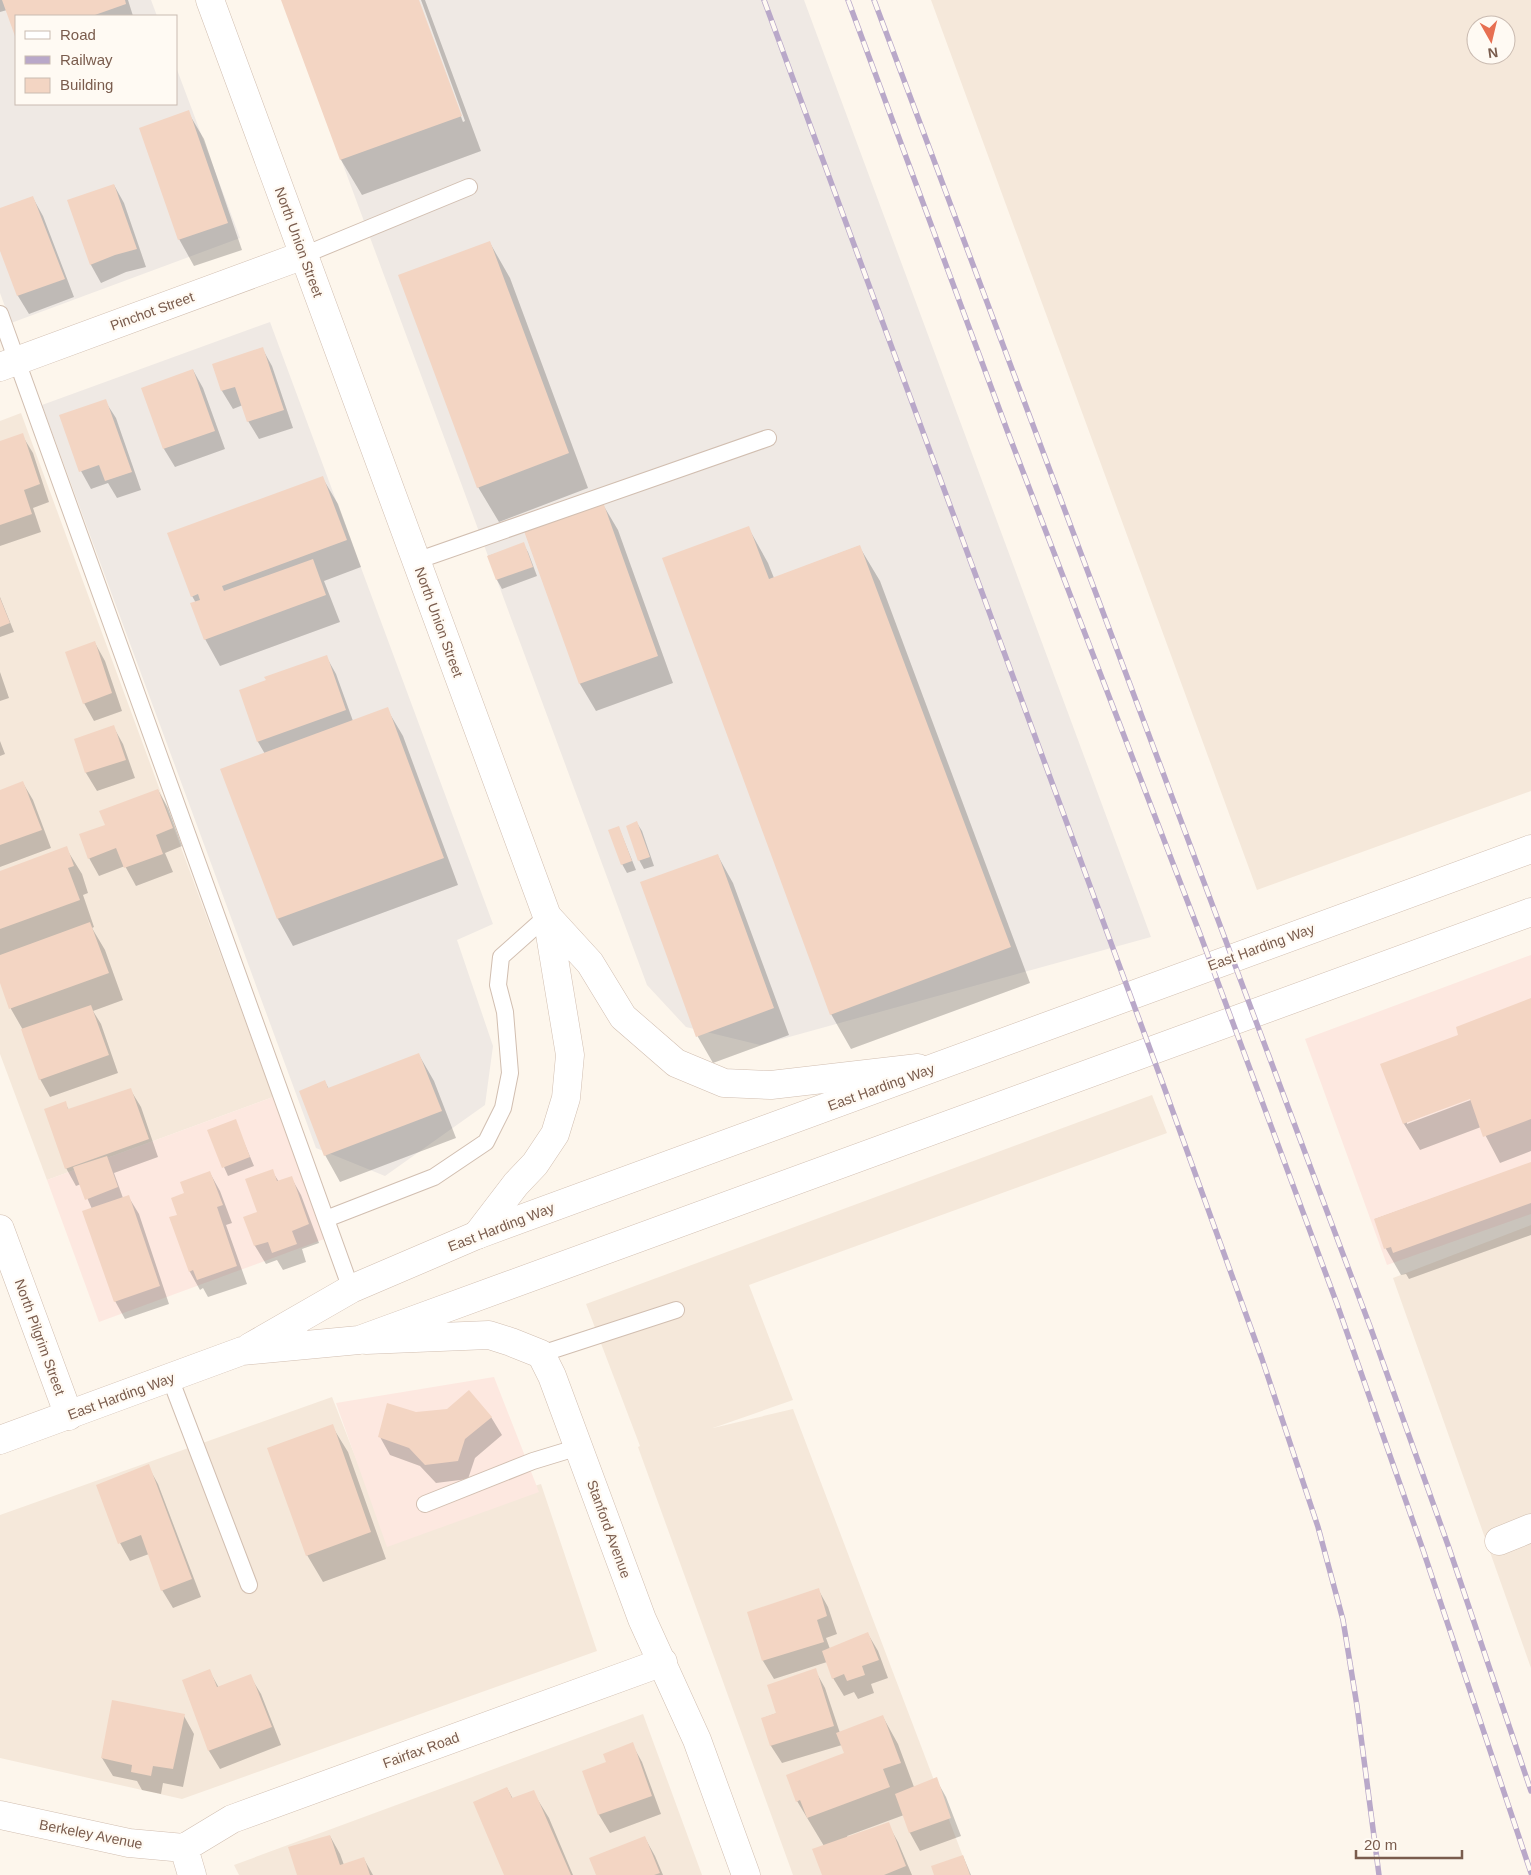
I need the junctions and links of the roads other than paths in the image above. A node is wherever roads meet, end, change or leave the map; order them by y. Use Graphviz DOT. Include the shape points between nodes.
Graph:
graph roads {
  1 [pos="210,0"];
  2 [pos="469,187"];
  3 [pos="304,256"];
  4 [pos="0,314"];
  5 [pos="9,364"];
  6 [pos="768,438"];
  7 [pos="416,561"];
  8 [pos="1531,849"];
  9 [pos="1531,912"];
  10 [pos="547,916"];
  11 [pos="941,1066"];
  12 [pos="326,1219"];
  13 [pos="0,1229"];
  14 [pos="477,1235"];
  15 [pos="351,1289"];
  16 [pos="676,1310"];
  17 [pos="360,1340"];
  18 [pos="242,1352"];
  19 [pos="541,1354"];
  20 [pos="170,1378"];
  21 [pos="69,1416"];
  22 [pos="0,1440"];
  23 [pos="579,1447"];
  24 [pos="425,1504"];
  25 [pos="1531,1528"];
  26 [pos="1499,1541"];
  27 [pos="249,1585"];
  28 [pos="663,1662"];
  29 [pos="0,1815"];
  30 [pos="184,1848"];
  31 [pos="192,1875"];
  32 [pos="746,1875"];
  1 -- 3 [label="street, North Union Street"];
  2 -- 3 [label="lane"];
  3 -- 5 [label="street, Pinchot Street"];
  3 -- 7 [label="street, North Union Street"];
  4 -- 5 [label="lane"];
  5 -- 12 [label="lane"];
  6 -- 7 [label="lane"];
  7 -- 10 [label="street, North Union Street"];
  8 -- 11 [label="street, East Harding Way"];
  9 -- 17 [label="street, East Harding Way"];
  10 -- 11 [label="street" via="590,963 623,1017 676,1063 724,1083 771,1085"];
  10 -- 12 [label="lane" via="501,957 498,985 505,1012 510,1073 502,1108 486,1142 434,1177"];
  10 -- 14 [label="street, North Union Street" via="570,1055 566,1098 555,1134 535,1164"];
  11 -- 14 [label="street, East Harding Way"];
  12 -- 15 [label="lane"];
  13 -- 21 [label="street, North Pilgrim Street"];
  14 -- 15 [label="street, East Harding Way"];
  15 -- 18 [label="street, East Harding Way"];
  16 -- 19 [label="lane"];
  17 -- 18 [label="street, East Harding Way"];
  17 -- 19 [label="street" via="489,1335"];
  18 -- 20 [label="street, East Harding Way"];
  19 -- 23 [label="street, Stanford Avenue"];
  20 -- 21 [label="street, East Harding Way"];
  20 -- 27 [label="lane"];
  21 -- 22 [label="street, East Harding Way"];
  23 -- 24 [label="lane" via="533,1461"];
  23 -- 28 [label="street, Stanford Avenue" via="642,1619"];
  25 -- 26 [label="street"];
  28 -- 30 [label="street, Fairfax Road" via="232,1819"];
  28 -- 32 [label="street, Stanford Avenue" via="697,1740"];
  29 -- 30 [label="street, Berkeley Avenue" via="128,1843"];
  30 -- 31 [label="street"];
}
